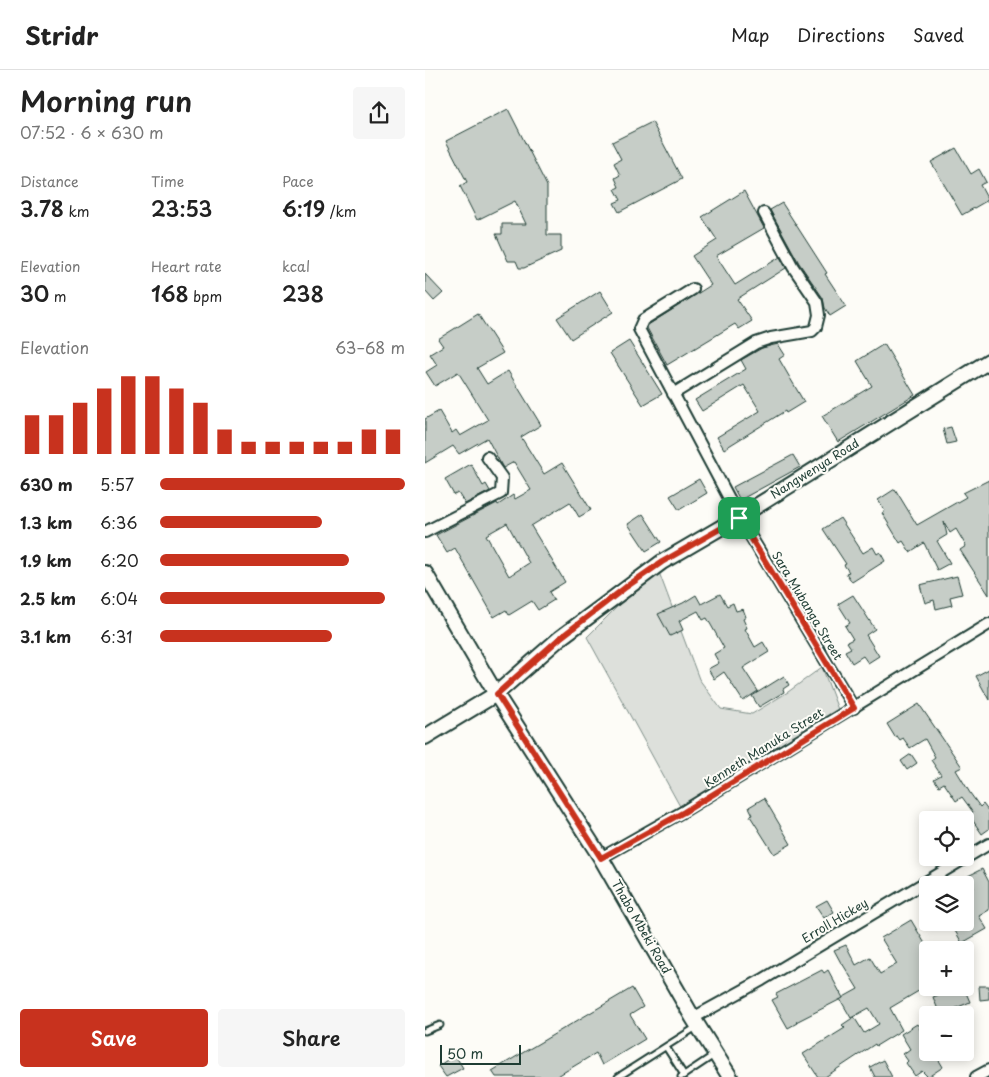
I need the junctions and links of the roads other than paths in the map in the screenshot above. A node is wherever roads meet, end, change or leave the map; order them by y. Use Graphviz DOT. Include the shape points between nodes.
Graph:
graph roads {
  1 [pos="764,213"];
  2 [pos="693,289"];
  3 [pos="989,361"];
  4 [pos="673,394"];
  5 [pos="487,457"];
  6 [pos="739,518"];
  7 [pos="425,532"];
  8 [pos="425,572"];
  9 [pos="989,624"];
  10 [pos="497,694"];
  11 [pos="854,708"];
  12 [pos="425,737"];
  13 [pos="989,844"];
  14 [pos="601,858"];
  15 [pos="696,1022"];
  16 [pos="439,1025"];
  17 [pos="425,1031"];
  18 [pos="666,1047"];
  19 [pos="716,1054"];
  20 [pos="989,1070"];
  21 [pos="683,1076"];
  22 [pos="618,1077"];
  23 [pos="730,1077"];
  24 [pos="977,1077"];
  1 -- 4 [label="street" via="793,267 817,302 819,315 816,327 812,331 756,343"];
  2 -- 4 [label="street, Sara Mubanga Street" via="639,324 641,334"];
  3 -- 6 [label="main road, Nangwenya Road"];
  4 -- 6 [label="street, Sara Mubanga Street"];
  5 -- 7 [label="street" via="502,478 501,493"];
  6 -- 10 [label="main road, Nangwenya Road" via="662,562 626,587 560,638"];
  6 -- 11 [label="street, Sara Mubanga Street"];
  8 -- 10 [label="main road, Thabo Mbeki Road"];
  9 -- 11 [label="street, Kenneth Manuka Street"];
  10 -- 12 [label="main road, Nangwenya Road"];
  10 -- 14 [label="main road, Thabo Mbeki Road"];
  11 -- 14 [label="street, Kenneth Manuka Street" via="684,812"];
  13 -- 15 [label="street, Erroll Hickey"];
  14 -- 15 [label="main road, Thabo Mbeki Road"];
  15 -- 18 [label="lane"];
  15 -- 19 [label="main road, Thabo Mbeki Road"];
  16 -- 17 [label="lane"];
  18 -- 21 [label="lane"];
  18 -- 22 [label="lane"];
  19 -- 21 [label="lane"];
  19 -- 23 [label="main road, Thabo Mbeki Road"];
  20 -- 24 [label="street"];
}
